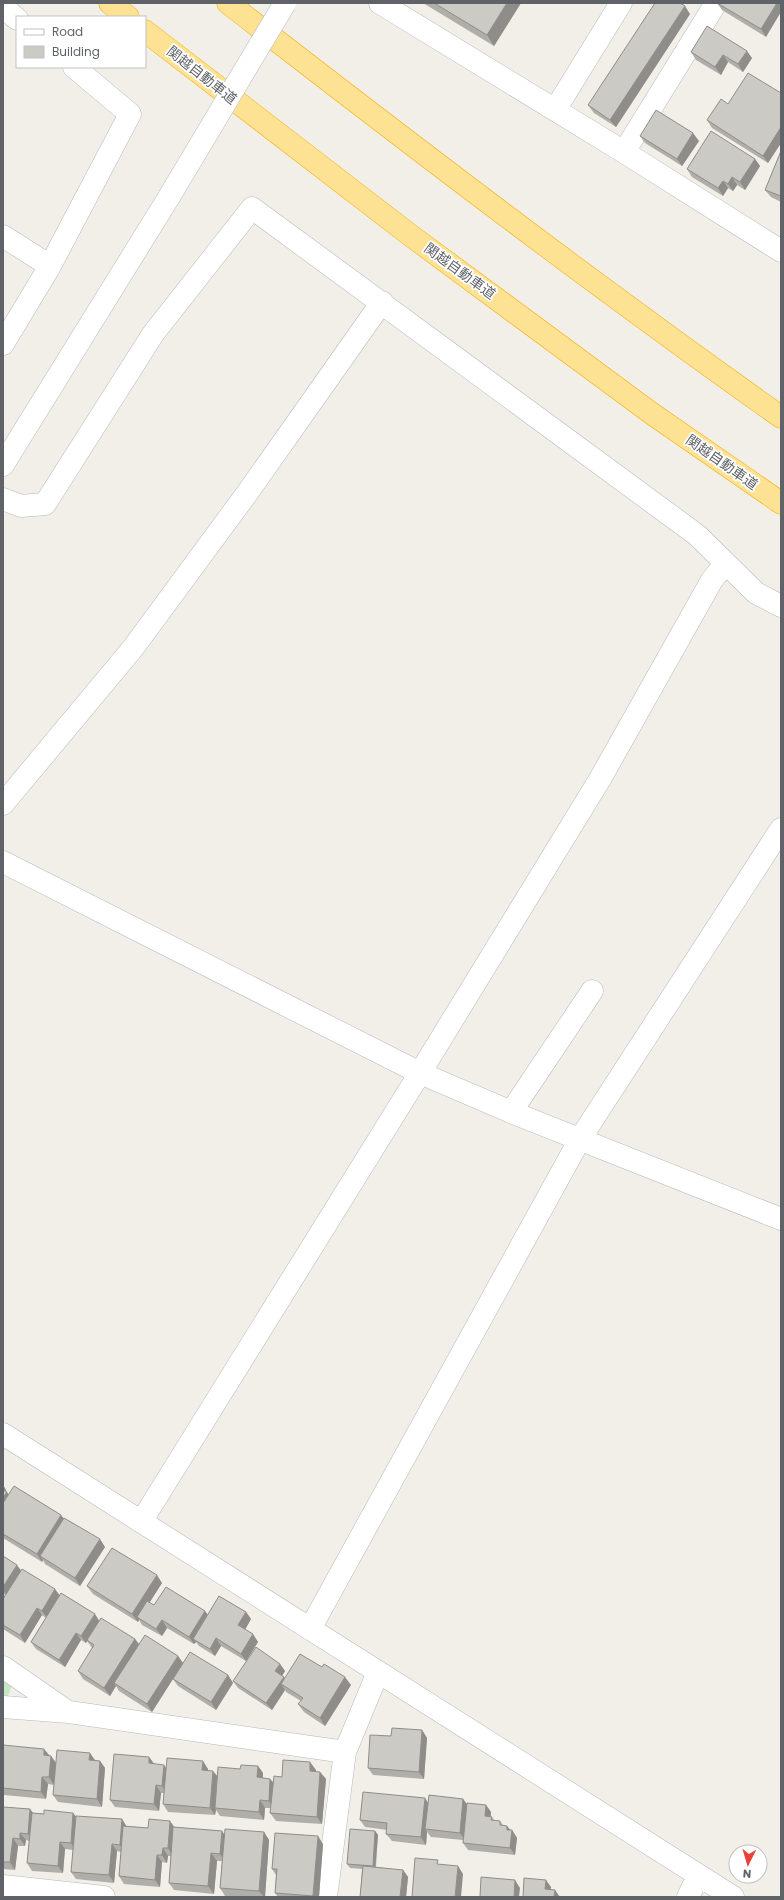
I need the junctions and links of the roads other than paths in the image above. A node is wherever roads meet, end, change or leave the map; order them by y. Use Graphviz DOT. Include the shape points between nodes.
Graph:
graph roads {
  1 [pos="110,3"];
  2 [pos="228,3"];
  3 [pos="285,3"];
  4 [pos="380,3"];
  5 [pos="621,3"];
  6 [pos="716,3"];
  7 [pos="3,7"];
  8 [pos="127,16"];
  9 [pos="16,18"];
  10 [pos="146,32"];
  11 [pos="75,68"];
  12 [pos="555,110"];
  13 [pos="624,152"];
  14 [pos="3,236"];
  15 [pos="781,251"];
  16 [pos="50,266"];
  17 [pos="382,302"];
  18 [pos="3,344"];
  19 [pos="781,417"];
  20 [pos="3,465"];
  21 [pos="3,499"];
  22 [pos="781,503"];
  23 [pos="725,564"];
  24 [pos="781,606"];
  25 [pos="3,804"];
  26 [pos="781,829"];
  27 [pos="3,862"];
  28 [pos="592,991"];
  29 [pos="420,1073"];
  30 [pos="511,1112"];
  31 [pos="580,1139"];
  32 [pos="781,1219"];
  33 [pos="3,1434"];
  34 [pos="141,1522"];
  35 [pos="310,1629"];
  36 [pos="3,1667"];
  37 [pos="378,1672"];
  38 [pos="3,1707"];
  39 [pos="68,1712"];
  40 [pos="345,1752"];
  41 [pos="698,1876"];
  42 [pos="3,1886"];
  43 [pos="104,1897"];
  44 [pos="326,1897"];
  45 [pos="688,1897"];
  46 [pos="733,1897"];
  1 -- 8 [label="highway"];
  2 -- 19 [label="highway" via="390,129 646,321"];
  3 -- 20 [label="street, bridge" via="169,197"];
  4 -- 12 [label="street"];
  5 -- 12 [label="street"];
  6 -- 13 [label="street"];
  7 -- 9 [label="street"];
  10 -- 22 [label="highway, 関越自動車道" via="416,240 651,413"];
  11 -- 16 [label="street" via="130,114"];
  12 -- 13 [label="street"];
  13 -- 15 [label="street"];
  14 -- 16 [label="street"];
  16 -- 18 [label="street"];
  17 -- 21 [label="street" via="252,208 153,334 45,504 21,506"];
  17 -- 23 [label="street" via="697,535"];
  17 -- 25 [label="street" via="253,486 133,648"];
  23 -- 24 [label="street" via="756,593"];
  23 -- 29 [label="street" via="712,580 600,779"];
  26 -- 31 [label="street"];
  27 -- 29 [label="street"];
  28 -- 30 [label="street"];
  29 -- 30 [label="street"];
  29 -- 34 [label="street"];
  30 -- 31 [label="street"];
  31 -- 32 [label="street"];
  31 -- 35 [label="street"];
  33 -- 34 [label="street"];
  34 -- 35 [label="street"];
  35 -- 37 [label="street"];
  36 -- 39 [label="street"];
  37 -- 40 [label="street"];
  37 -- 41 [label="street"];
  38 -- 39 [label="street"];
  39 -- 40 [label="street"];
  40 -- 44 [label="street"];
  41 -- 45 [label="street"];
  41 -- 46 [label="street"];
  42 -- 43 [label="street"];
}
